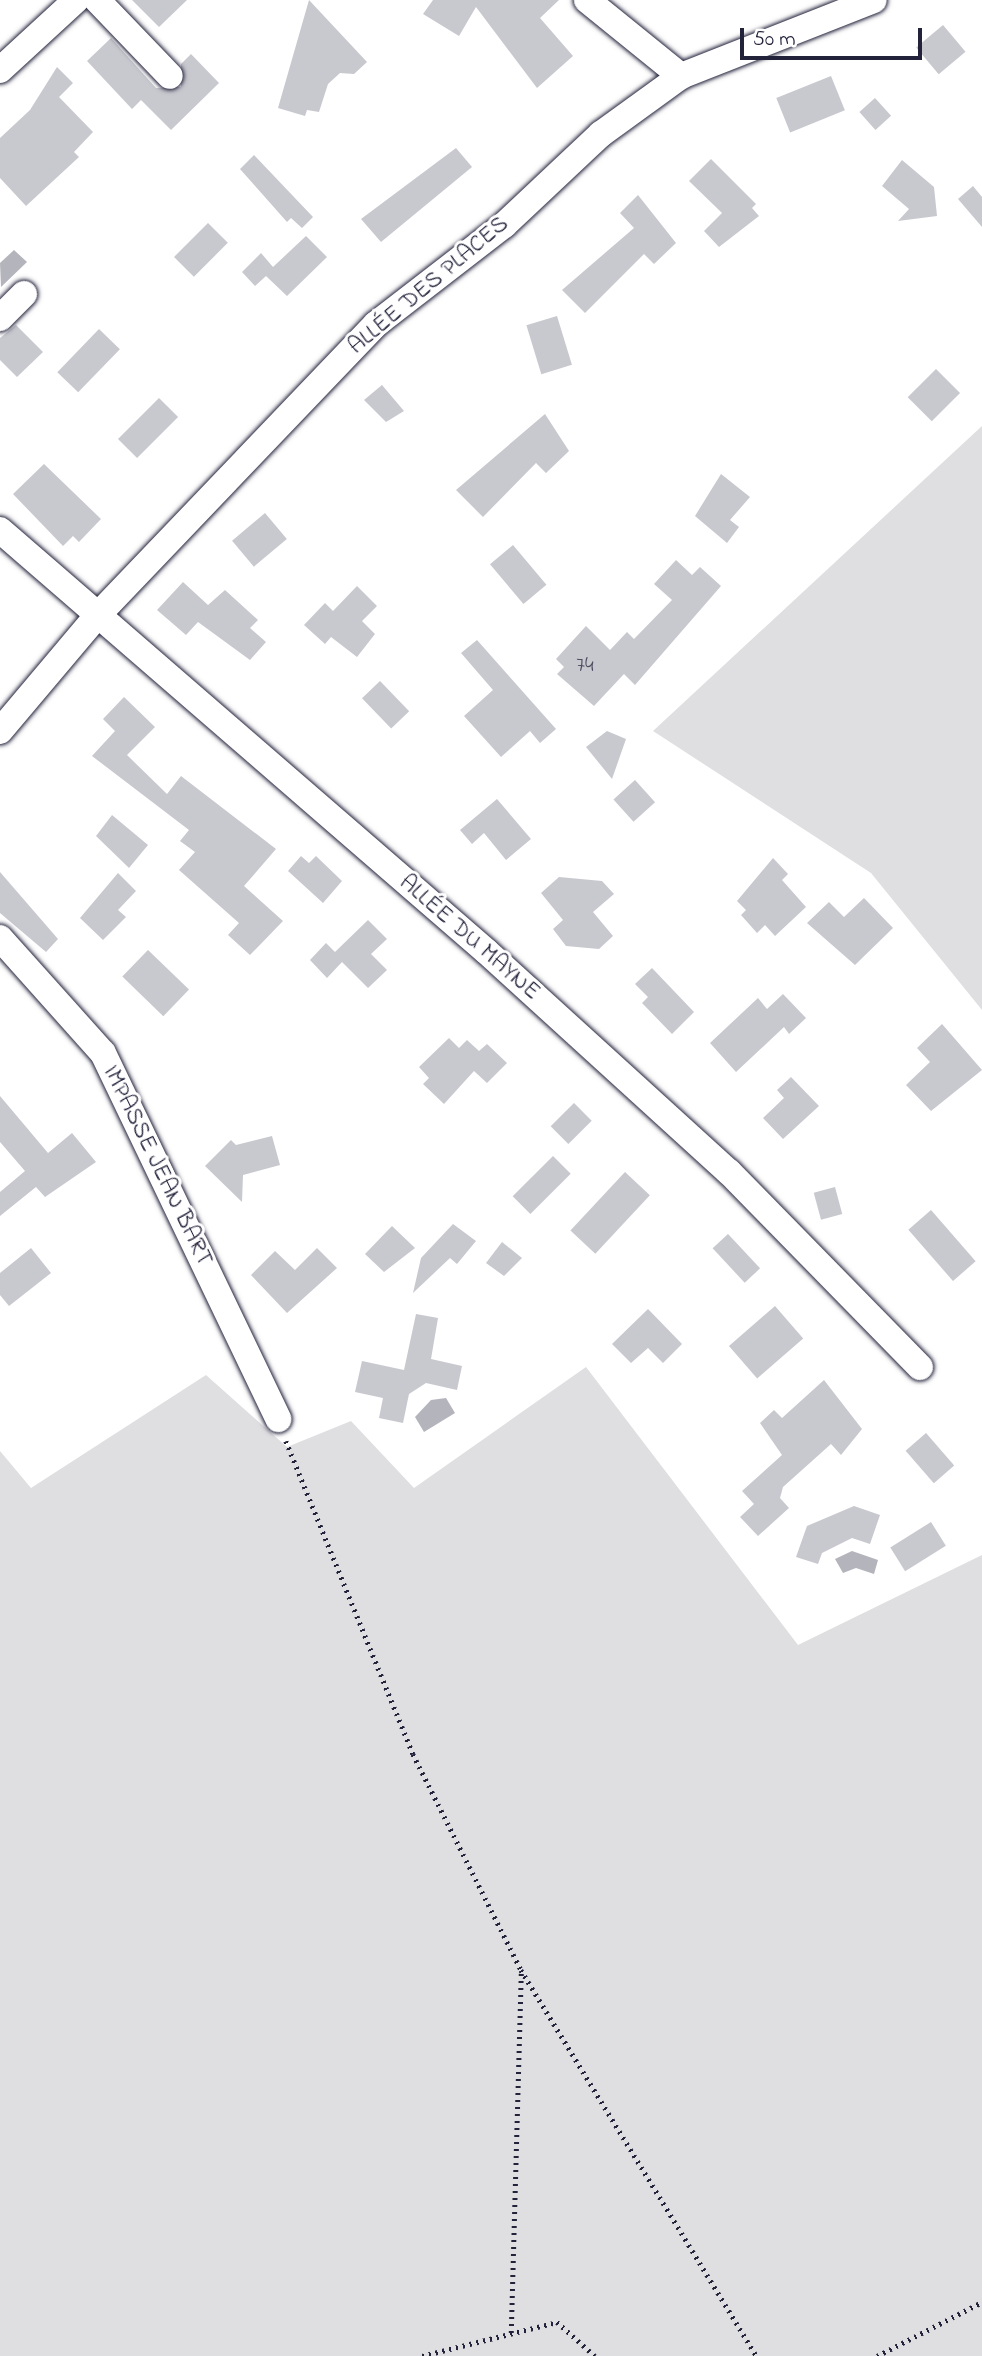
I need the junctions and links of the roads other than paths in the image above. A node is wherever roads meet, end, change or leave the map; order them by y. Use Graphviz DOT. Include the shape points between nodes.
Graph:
graph roads {
  1 [pos="76,0"];
  2 [pos="97,0"];
  3 [pos="587,0"];
  4 [pos="874,0"];
  5 [pos="1,68"];
  6 [pos="170,76"];
  7 [pos="681,76"];
  8 [pos="24,294"];
  9 [pos="0,318"];
  10 [pos="0,530"];
  11 [pos="96,617"];
  12 [pos="0,731"];
  13 [pos="0,938"];
  14 [pos="920,1367"];
  15 [pos="278,1419"];
  1 -- 5 [label="street"];
  2 -- 6 [label="street"];
  3 -- 7 [label="street"];
  4 -- 7 [label="street, ALLÉE DES PLACES"];
  7 -- 11 [label="street, ALLÉE DES PLACES" via="601,134 504,225 376,324"];
  8 -- 9 [label="street"];
  10 -- 11 [label="street, ALLÉE DU MAYNE"];
  11 -- 12 [label="street, ALLÉE DES PLACES"];
  11 -- 14 [label="street, ALLÉE DU MAYNE" via="487,952 689,1135"];
  13 -- 15 [label="street, IMPASSE JEAN BART" via="103,1054"];
}
